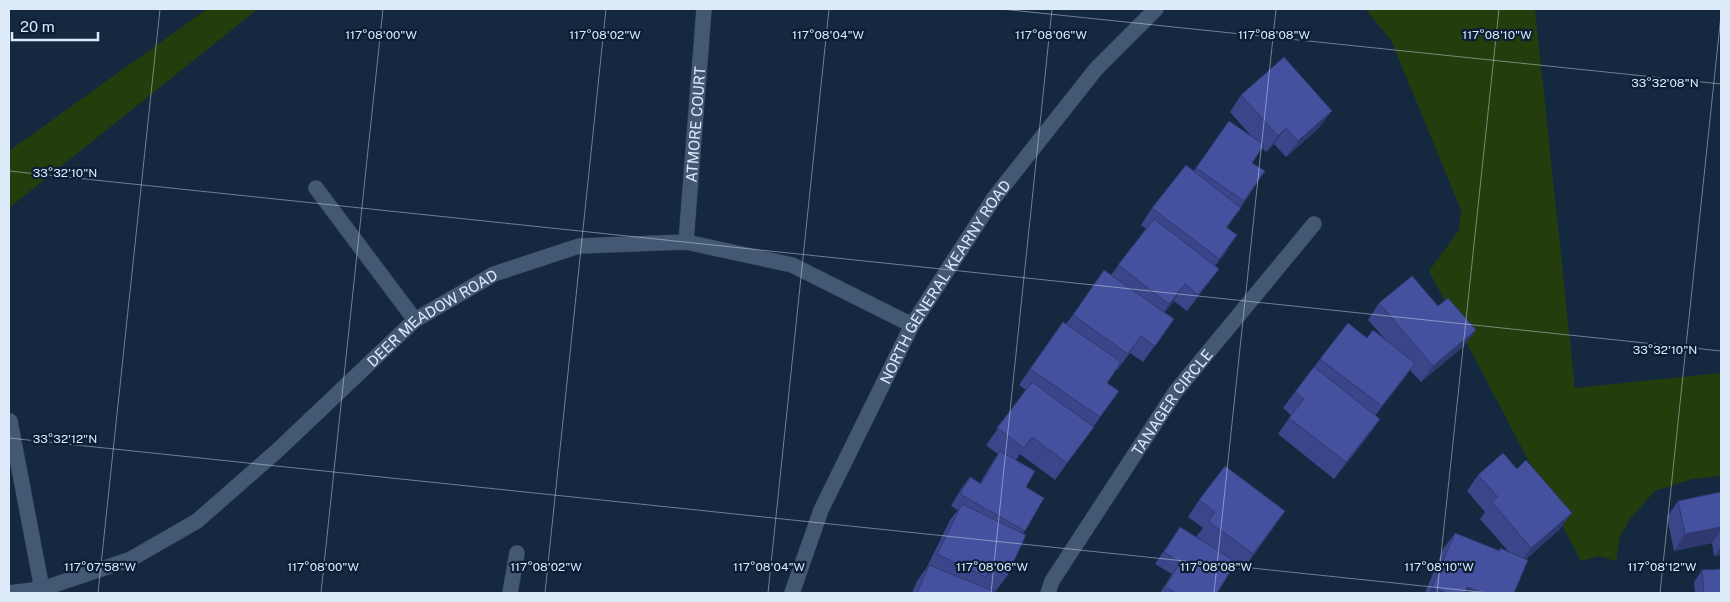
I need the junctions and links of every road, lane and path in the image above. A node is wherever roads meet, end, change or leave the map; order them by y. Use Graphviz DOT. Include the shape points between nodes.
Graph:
graph roads {
  1 [pos="704,9"];
  2 [pos="1156,9"];
  3 [pos="316,188"];
  4 [pos="1314,224"];
  5 [pos="686,242"];
  6 [pos="416,320"];
  7 [pos="912,325"];
  8 [pos="10,420"];
  9 [pos="517,553"];
  10 [pos="42,589"];
  11 [pos="9,592"];
  12 [pos="510,593"];
  13 [pos="792,593"];
  14 [pos="1048,593"];
  1 -- 5 [label="street, ATMORE COURT"];
  2 -- 7 [label="street, NORTH GENERAL KEARNY ROAD" via="1096,69 994,198"];
  3 -- 6 [label="street"];
  4 -- 14 [label="street, TANAGER CIRCLE" via="1176,392 1052,581"];
  5 -- 6 [label="street, DEER MEADOW ROAD" via="579,246 494,274"];
  5 -- 7 [label="street, DEER MEADOW ROAD" via="792,265"];
  6 -- 10 [label="street, DEER MEADOW ROAD" via="198,521 131,559"];
  7 -- 13 [label="street, NORTH GENERAL KEARNY ROAD" via="820,510"];
  8 -- 10 [label="street"];
  9 -- 12 [label="street"];
  10 -- 11 [label="street, DEER MEADOW ROAD"];
}
